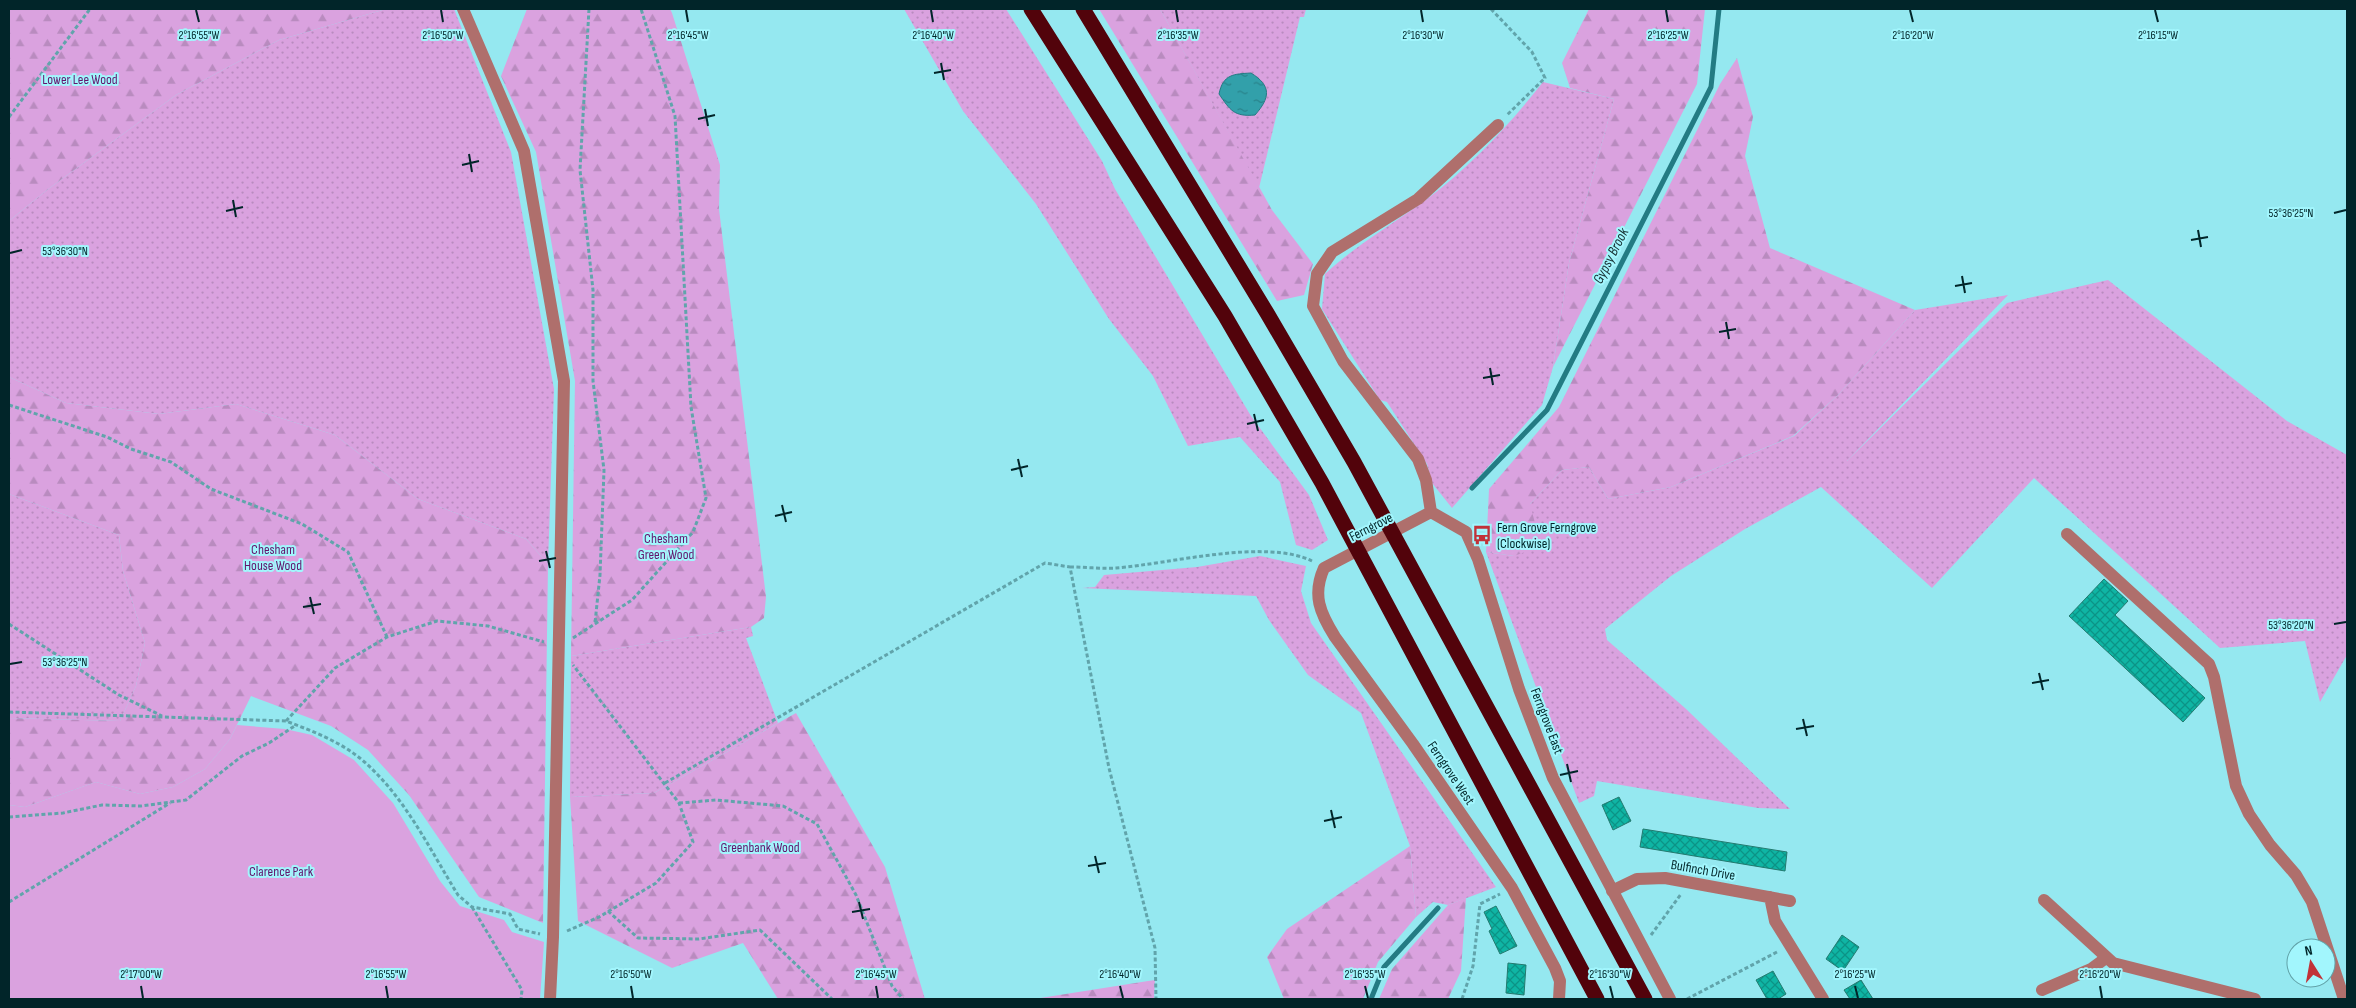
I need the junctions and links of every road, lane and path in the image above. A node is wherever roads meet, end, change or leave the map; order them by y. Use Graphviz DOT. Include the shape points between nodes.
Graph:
graph roads {
  1 [pos="90,9"];
  2 [pos="463,9"];
  3 [pos="589,9"];
  4 [pos="640,9"];
  5 [pos="1031,9"];
  6 [pos="1083,9"];
  7 [pos="1491,9"];
  8 [pos="9,117"];
  9 [pos="1498,125"];
  10 [pos="9,405"];
  11 [pos="1431,512"];
  12 [pos="2066,534"];
  13 [pos="1070,567"];
  14 [pos="1324,568"];
  15 [pos="9,624"];
  16 [pos="594,624"];
  17 [pos="386,637"];
  18 [pos="559,647"];
  19 [pos="9,712"];
  20 [pos="165,717"];
  21 [pos="286,721"];
  22 [pos="296,725"];
  23 [pos="664,783"];
  24 [pos="172,802"];
  25 [pos="680,803"];
  26 [pos="9,817"];
  27 [pos="1684,881"];
  28 [pos="1512,888"];
  29 [pos="1612,891"];
  30 [pos="1770,897"];
  31 [pos="2044,900"];
  32 [pos="1790,901"];
  33 [pos="9,902"];
  34 [pos="472,907"];
  35 [pos="608,911"];
  36 [pos="553,938"];
  37 [pos="1639,942"];
  38 [pos="1790,946"];
  39 [pos="2106,958"];
  40 [pos="2042,990"];
  41 [pos="521,999"];
  42 [pos="550,999"];
  43 [pos="832,999"];
  44 [pos="903,999"];
  45 [pos="1156,999"];
  46 [pos="1462,999"];
  47 [pos="1559,999"];
  48 [pos="1597,999"];
  49 [pos="1645,999"];
  50 [pos="1670,999"];
  51 [pos="1687,999"];
  52 [pos="1823,999"];
  53 [pos="2255,999"];
  54 [pos="2344,999"];
  1 -- 8 [label="path"];
  2 -- 18 [label="street" via="524,152 564,381"];
  3 -- 16 [label="path" via="580,170 593,290 593,381 604,470 600,575"];
  4 -- 16 [label="path" via="676,116 691,407 706,498 694,532 632,600"];
  5 -- 48 [label="highway" via="1225,316 1322,484"];
  6 -- 49 [label="highway" via="1354,462"];
  7 -- 9 [label="path" via="1532,52 1545,78"];
  9 -- 11 [label="street" via="1418,199 1332,252 1316,274 1313,306 1342,361 1418,459 1426,480"];
  10 -- 17 [label="path" via="171,462 210,489 302,524 348,552"];
  11 -- 14 [label="street, Ferngrove"];
  11 -- 29 [label="street, Ferngrove East" via="1466,532 1478,559 1519,690 1553,778"];
  12 -- 54 [label="street" via="2209,664 2236,786 2249,814 2296,875 2312,902"];
  13 -- 14 [label="path" via="1115,568 1254,551 1283,552"];
  13 -- 23 [label="path" via="1045,563"];
  13 -- 45 [label="path" via="1109,768 1155,948"];
  14 -- 28 [label="street, Ferngrove West" via="1318,582 1323,618"];
  15 -- 20 [label="path" via="119,694"];
  16 -- 18 [label="path"];
  17 -- 18 [label="path" via="436,621 488,626"];
  17 -- 21 [label="path" via="335,668"];
  18 -- 23 [label="path"];
  18 -- 36 [label="street"];
  19 -- 20 [label="path"];
  20 -- 21 [label="path"];
  21 -- 22 [label="path"];
  22 -- 24 [label="path" via="242,756 186,800"];
  22 -- 34 [label="path" via="321,734 360,758 394,792 458,895"];
  23 -- 25 [label="path"];
  24 -- 26 [label="path" via="141,806 102,805 63,813"];
  24 -- 33 [label="path"];
  25 -- 35 [label="path" via="692,842 656,883"];
  25 -- 44 [label="path" via="716,800 783,806 817,824 856,895 892,986"];
  27 -- 29 [label="street, Bulfinch Drive" via="1649,878"];
  27 -- 30 [label="street, Bulfinch Drive"];
  27 -- 37 [label="path" via="1681,894 1652,935"];
  28 -- 46 [label="path" via="1480,904 1473,966"];
  28 -- 47 [label="street, Ferngrove West" via="1555,968 1561,989"];
  29 -- 37 [label="street, Ferngrove East"];
  30 -- 32 [label="street, Bulfinch Drive"];
  30 -- 38 [label="street" via="1775,921"];
  31 -- 39 [label="street"];
  34 -- 36 [label="path" via="510,914 518,930"];
  34 -- 41 [label="path" via="522,990"];
  35 -- 36 [label="path"];
  35 -- 43 [label="path" via="638,938 699,939 760,930"];
  36 -- 42 [label="street"];
  37 -- 50 [label="street, Ferngrove East"];
  38 -- 51 [label="path"];
  38 -- 52 [label="street"];
  39 -- 40 [label="street"];
  39 -- 53 [label="street" via="2118,965"];
}
